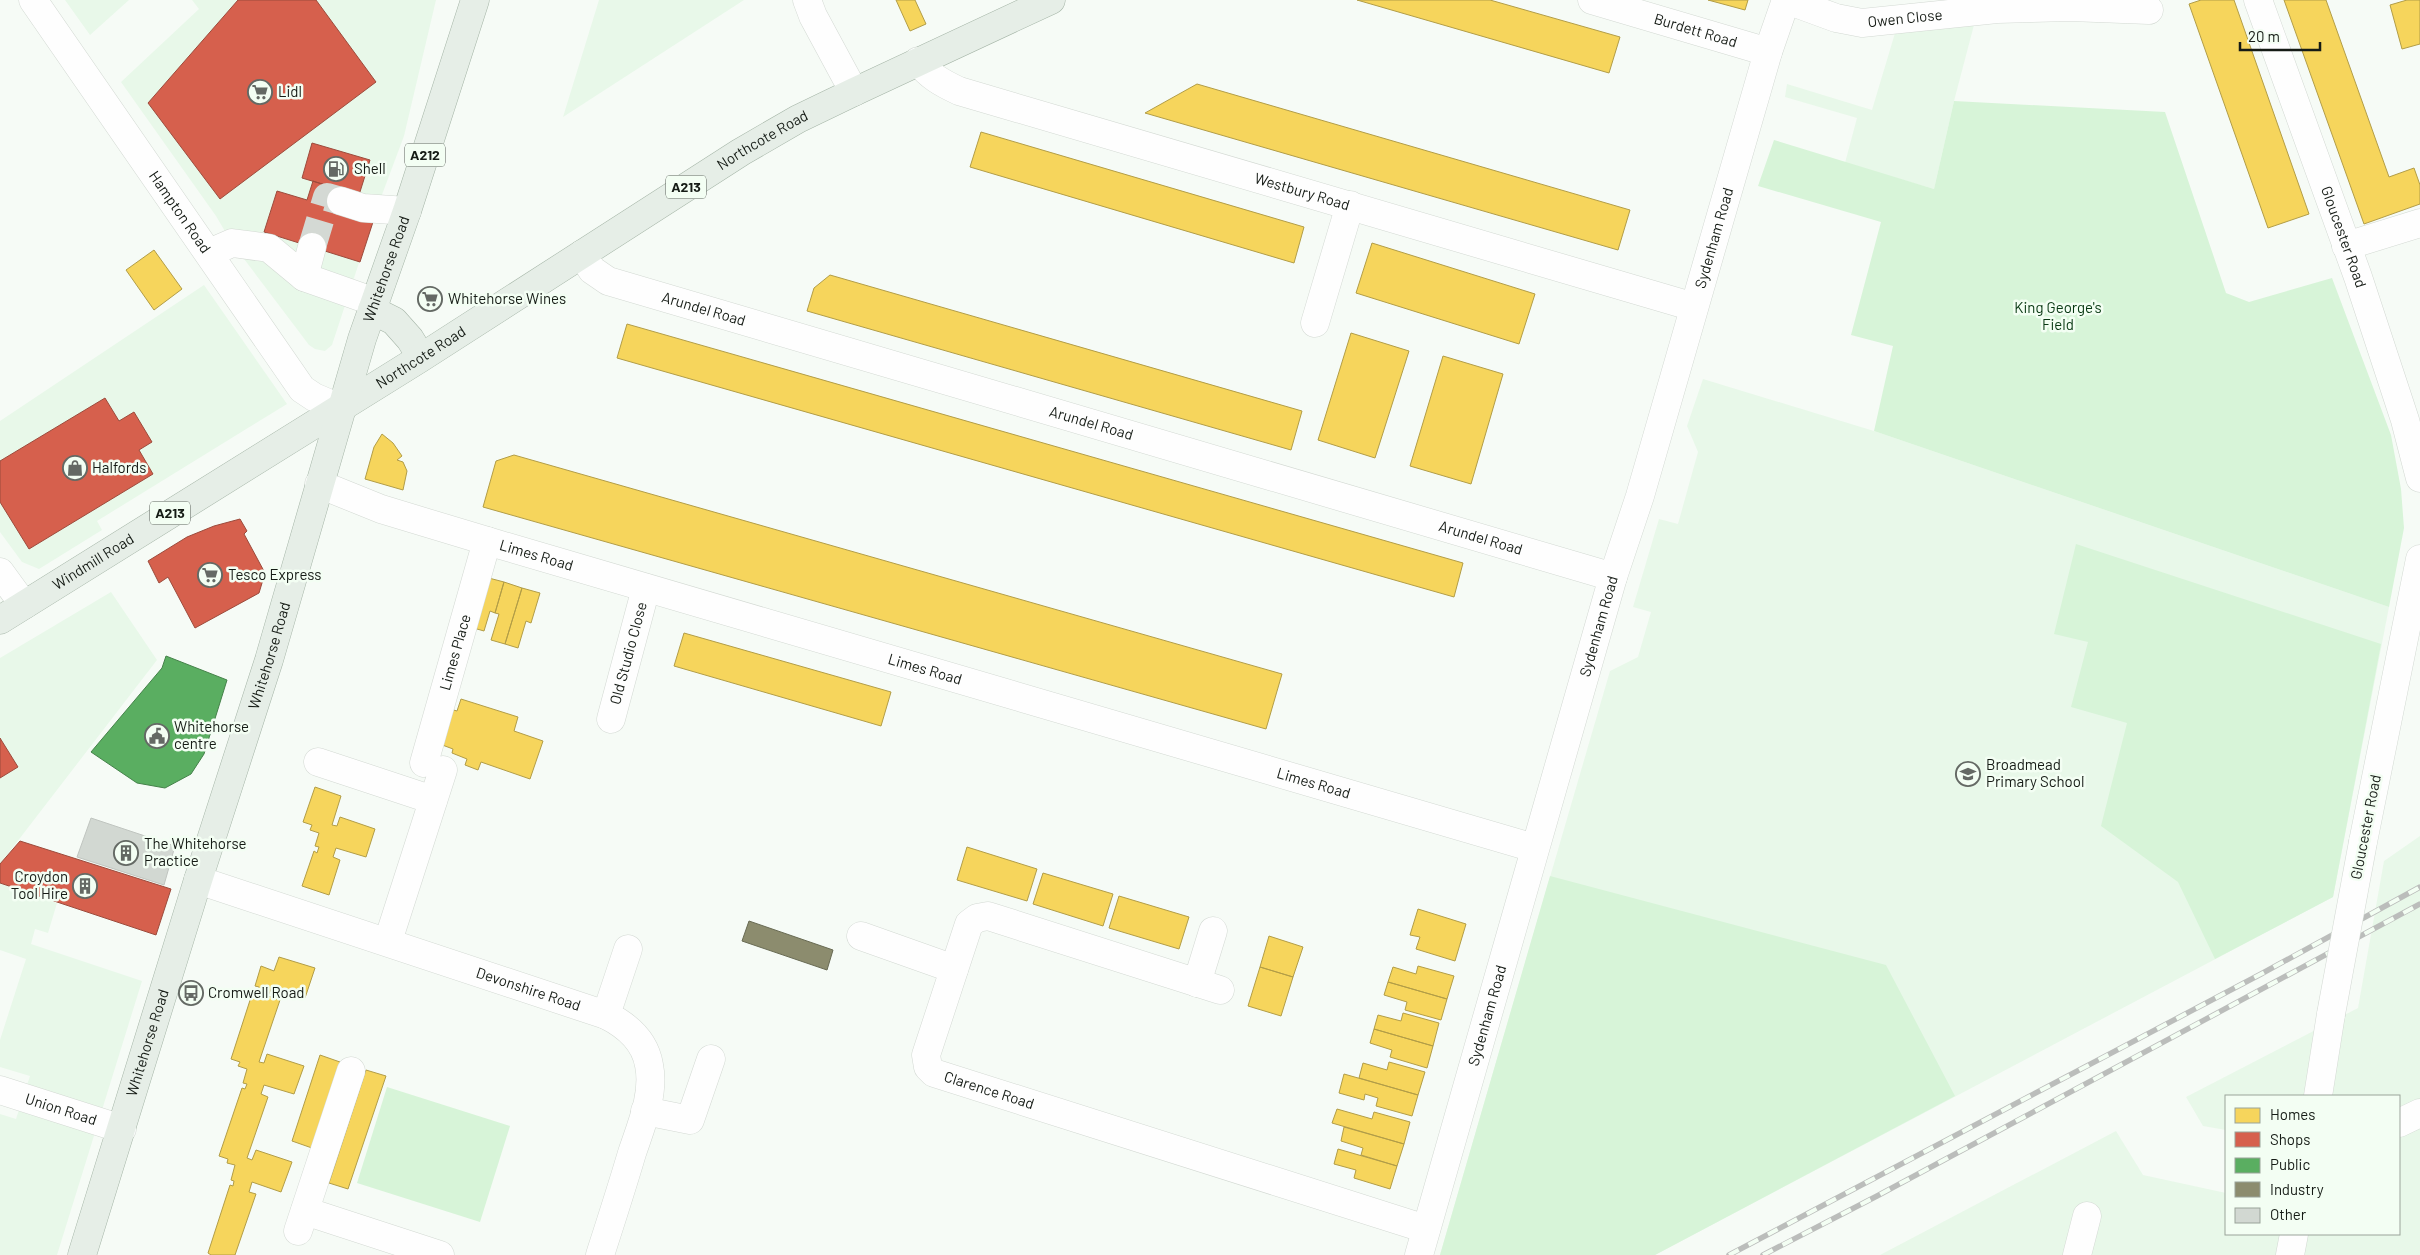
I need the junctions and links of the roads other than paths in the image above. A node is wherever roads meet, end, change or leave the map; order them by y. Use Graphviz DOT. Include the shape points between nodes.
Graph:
graph roads {
  1 [pos="33,0"];
  2 [pos="475,0"];
  3 [pos="807,0"];
  4 [pos="1051,0"];
  5 [pos="1592,0"];
  6 [pos="1786,0"];
  7 [pos="2258,0"];
  8 [pos="1983,5"];
  9 [pos="2149,10"];
  10 [pos="1768,52"];
  11 [pos="918,61"];
  12 [pos="854,92"];
  13 [pos="341,201"];
  14 [pos="1350,205"];
  15 [pos="406,211"];
  16 [pos="2420,223"];
  17 [pos="2346,246"];
  18 [pos="312,247"];
  19 [pos="209,253"];
  20 [pos="582,254"];
  21 [pos="304,277"];
  22 [pos="373,306"];
  23 [pos="1694,307"];
  24 [pos="1315,323"];
  25 [pos="421,357"];
  26 [pos="340,408"];
  27 [pos="2420,478"];
  28 [pos="318,484"];
  29 [pos="487,541"];
  30 [pos="2420,559"];
  31 [pos="2420,564"];
  32 [pos="0,572"];
  33 [pos="1613,577"];
  34 [pos="646,588"];
  35 [pos="24,605"];
  36 [pos="0,620"];
  37 [pos="611,719"];
  38 [pos="318,762"];
  39 [pos="433,800"];
  40 [pos="1534,848"];
  41 [pos="198,880"];
  42 [pos="1212,931"];
  43 [pos="861,936"];
  44 [pos="388,941"];
  45 [pos="628,949"];
  46 [pos="954,969"];
  47 [pos="606,1014"];
  48 [pos="711,1059"];
  49 [pos="351,1071"];
  50 [pos="0,1090"];
  51 [pos="2318,1095"];
  52 [pos="645,1111"];
  53 [pos="2420,1113"];
  54 [pos="2400,1123"];
  55 [pos="122,1129"];
  56 [pos="2087,1216"];
  57 [pos="1426,1229"];
  58 [pos="2294,1235"];
  59 [pos="82,1255"];
  60 [pos="440,1255"];
  61 [pos="600,1255"];
  62 [pos="1419,1255"];
  63 [pos="2077,1255"];
  64 [pos="2290,1255"];
  1 -- 19 [label="street, Hampton Road"];
  2 -- 15 [label="main road, Whitehorse Road / A212"];
  3 -- 12 [label="street"];
  4 -- 11 [label="main road, Northcote Road / A213"];
  5 -- 10 [label="street, Burdett Road"];
  6 -- 8 [label="street, Owen Close" via="1836,18 1862,23"];
  6 -- 10 [label="street, Sydenham Road"];
  7 -- 17 [label="street, Gloucester Road"];
  8 -- 9 [label="street, Owen Close"];
  10 -- 23 [label="street, Sydenham Road"];
  11 -- 12 [label="main road, Northcote Road / A213"];
  11 -- 14 [label="street, Westbury Road" via="939,82 959,91"];
  12 -- 20 [label="main road, Northcote Road / A213" via="741,152"];
  13 -- 15 [label="street" via="363,208"];
  14 -- 23 [label="street, Westbury Road"];
  14 -- 24 [label="street"];
  15 -- 22 [label="main road, Whitehorse Road / A212"];
  16 -- 17 [label="street"];
  17 -- 27 [label="street, Gloucester Road" via="2405,420"];
  18 -- 21 [label="street"];
  19 -- 21 [label="street" via="232,243 269,248"];
  19 -- 26 [label="street, Hampton Road" via="302,389"];
  20 -- 25 [label="main road, Northcote Road / A213"];
  20 -- 33 [label="street, Arundel Road" via="592,270 608,281"];
  21 -- 22 [label="street"];
  22 -- 25 [label="main road" via="394,321"];
  22 -- 26 [label="main road, Whitehorse Road / A212"];
  23 -- 33 [label="street, Sydenham Road" via="1640,496"];
  25 -- 26 [label="main road, Northcote Road / A213"];
  26 -- 28 [label="main road, Whitehorse Road / A212"];
  26 -- 35 [label="main road, Windmill Road / A213"];
  28 -- 29 [label="street, Limes Road" via="405,516"];
  28 -- 41 [label="main road, Whitehorse Road / A212" via="269,660"];
  29 -- 34 [label="street, Limes Road"];
  29 -- 39 [label="street, Limes Place" via="433,766"];
  30 -- 31 [label="street, Gloucester Road"];
  31 -- 51 [label="street, Gloucester Road, bridge" via="2363,842"];
  32 -- 35 [label="street"];
  33 -- 40 [label="street, Sydenham Road"];
  34 -- 37 [label="street, Old Studio Close"];
  34 -- 40 [label="street, Limes Road"];
  35 -- 36 [label="main road, Windmill Road / A213"];
  38 -- 39 [label="street"];
  39 -- 44 [label="street, Limes Place"];
  40 -- 57 [label="street, Sydenham Road"];
  41 -- 44 [label="street, Devonshire Road"];
  41 -- 55 [label="main road, Whitehorse Road / A212"];
  42 -- 46 [label="street, Clarence Road" via="1208,986 988,916 969,924"];
  43 -- 46 [label="street"];
  44 -- 47 [label="street, Devonshire Road"];
  45 -- 47 [label="street"];
  46 -- 57 [label="street, Clarence Road" via="926,1055 928,1067 934,1073"];
  47 -- 52 [label="street, Devonshire Road" via="633,1034 645,1051 651,1074"];
  48 -- 52 [label="street" via="690,1120"];
  49 -- 60 [label="street" via="301,1221"];
  50 -- 55 [label="street, Union Road"];
  52 -- 61 [label="street, Devonshire Road"];
  53 -- 54 [label="street"];
  55 -- 59 [label="main road, Whitehorse Road / A212"];
  56 -- 63 [label="street"];
  57 -- 62 [label="street, Sydenham Road"];
  58 -- 64 [label="street"];
}
